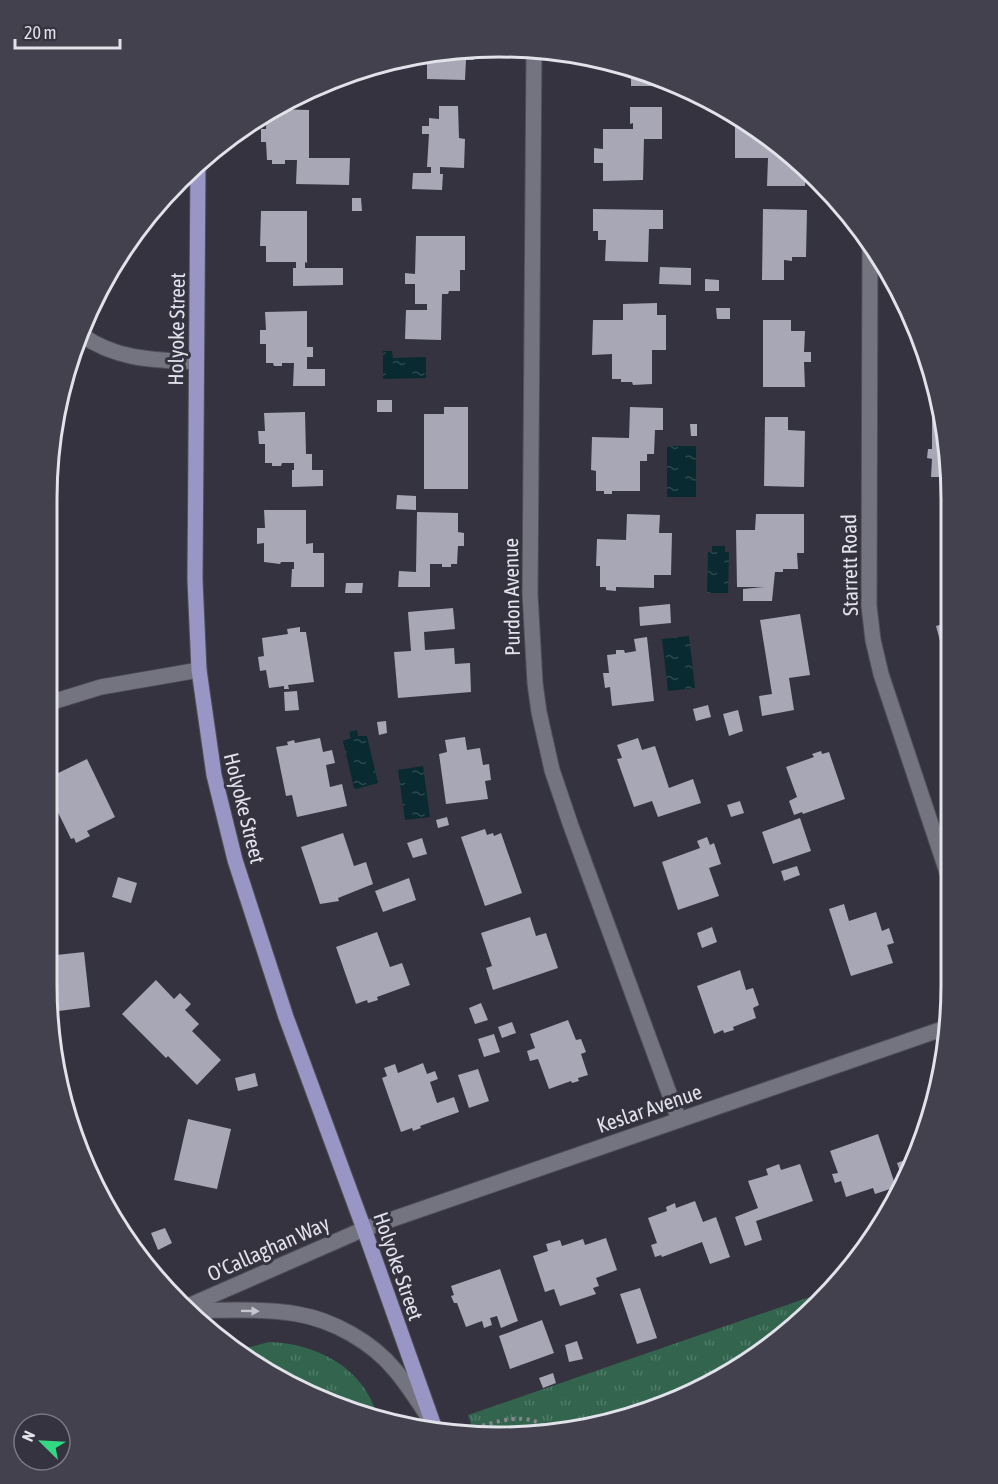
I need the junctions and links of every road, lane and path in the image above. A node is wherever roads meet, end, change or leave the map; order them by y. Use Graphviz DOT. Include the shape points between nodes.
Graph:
graph roads {
  1 [pos="534,59"];
  2 [pos="198,176"];
  3 [pos="870,258"];
  4 [pos="88,339"];
  5 [pos="196,362"];
  6 [pos="199,670"];
  7 [pos="57,701"];
  8 [pos="941,854"];
  9 [pos="938,1030"];
  10 [pos="679,1120"];
  11 [pos="364,1229"];
  12 [pos="195,1306"];
  13 [pos="198,1308"];
  14 [pos="431,1422"];
  15 [pos="433,1422"];
  16 [pos="541,1425"];
  17 [pos="483,1426"];
  1 -- 10 [label="street, Purdon Avenue" via="530,594 535,682 545,741 561,798"];
  2 -- 5 [label="main road, Holyoke Street"];
  3 -- 8 [label="street, Starrett Road" via="869,597 873,640"];
  4 -- 5 [label="street" via="123,354"];
  5 -- 6 [label="main road, Holyoke Street" via="195,580"];
  6 -- 7 [label="street" via="101,687"];
  6 -- 11 [label="main road, Holyoke Street" via="214,776 235,860 286,1017"];
  9 -- 10 [label="street, Keslar Avenue"];
  10 -- 11 [label="street, Keslar Avenue"];
  11 -- 12 [label="street, O'Callaghan Way"];
  11 -- 15 [label="main road, Holyoke Street"];
  13 -- 14 [label="street, one-way" via="287,1312 334,1326 367,1344 395,1368"];
  16 -- 17 [label="path" via="519,1418"];
}
